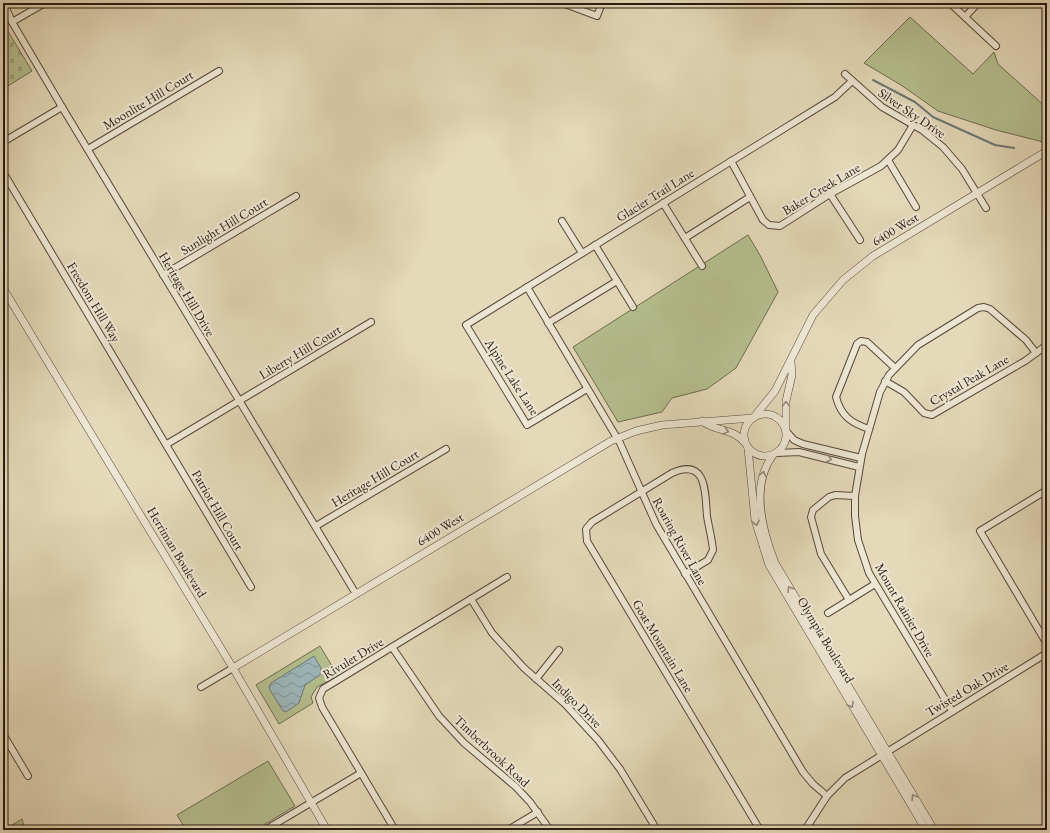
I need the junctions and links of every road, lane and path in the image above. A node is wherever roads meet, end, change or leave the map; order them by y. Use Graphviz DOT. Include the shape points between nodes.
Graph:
graph roads {
  1 [pos="4,3"];
  2 [pos="45,3"];
  3 [pos="562,3"];
  4 [pos="602,3"];
  5 [pos="950,3"];
  6 [pos="978,3"];
  7 [pos="965,16"];
  8 [pos="12,22"];
  9 [pos="996,46"];
  10 [pos="219,71"];
  11 [pos="845,74"];
  12 [pos="852,81"];
  13 [pos="62,107"];
  14 [pos="913,125"];
  15 [pos="3,142"];
  16 [pos="88,149"];
  17 [pos="1047,151"];
  18 [pos="888,160"];
  19 [pos="730,161"];
  20 [pos="3,172"];
  21 [pos="977,193"];
  22 [pos="830,194"];
  23 [pos="296,196"];
  24 [pos="750,197"];
  25 [pos="663,203"];
  26 [pos="916,207"];
  27 [pos="986,208"];
  28 [pos="562,221"];
  29 [pos="685,238"];
  30 [pos="860,240"];
  31 [pos="595,245"];
  32 [pos="582,253"];
  33 [pos="702,266"];
  34 [pos="163,275"];
  35 [pos="617,281"];
  36 [pos="527,287"];
  37 [pos="3,288"];
  38 [pos="632,307"];
  39 [pos="371,322"];
  40 [pos="548,323"];
  41 [pos="466,324"];
  42 [pos="1047,345"];
  43 [pos="1036,353"];
  44 [pos="791,362"];
  45 [pos="894,368"];
  46 [pos="885,381"];
  47 [pos="588,389"];
  48 [pos="240,401"];
  49 [pos="754,418"];
  50 [pos="702,421"];
  51 [pos="869,429"];
  52 [pos="786,431"];
  53 [pos="617,438"];
  54 [pos="167,444"];
  55 [pos="747,446"];
  56 [pos="446,449"];
  57 [pos="775,454"];
  58 [pos="860,462"];
  59 [pos="1047,490"];
  60 [pos="642,493"];
  61 [pos="855,496"];
  62 [pos="316,526"];
  63 [pos="685,574"];
  64 [pos="507,577"];
  65 [pos="875,584"];
  66 [pos="251,587"];
  67 [pos="356,594"];
  68 [pos="471,599"];
  69 [pos="849,600"];
  70 [pos="828,613"];
  71 [pos="1047,644"];
  72 [pos="392,647"];
  73 [pos="560,650"];
  74 [pos="1047,653"];
  75 [pos="233,668"];
  76 [pos="536,679"];
  77 [pos="201,687"];
  78 [pos="952,711"];
  79 [pos="3,734"];
  80 [pos="884,753"];
  81 [pos="361,773"];
  82 [pos="28,776"];
  83 [pos="827,796"];
  84 [pos="310,803"];
  85 [pos="538,812"];
  86 [pos="265,830"];
  87 [pos="327,830"];
  88 [pos="395,830"];
  89 [pos="508,830"];
  90 [pos="550,830"];
  91 [pos="657,830"];
  92 [pos="760,830"];
  93 [pos="805,830"];
  94 [pos="926,830"];
  95 [pos="934,830"];
  1 -- 8 [label="street, Heritage Hill Drive"];
  2 -- 8 [label="street"];
  3 -- 4 [label="street" via="596,16"];
  5 -- 7 [label="street"];
  6 -- 7 [label="street"];
  7 -- 9 [label="street"];
  8 -- 13 [label="street, Heritage Hill Drive"];
  10 -- 16 [label="street, Moonlite Hill Court"];
  11 -- 12 [label="street, Silver Sky Drive"];
  12 -- 14 [label="street, Silver Sky Drive" via="882,107"];
  12 -- 19 [label="street, Glacier Trail Lane" via="838,95"];
  13 -- 15 [label="street"];
  13 -- 16 [label="street, Heritage Hill Drive"];
  14 -- 18 [label="street, Baker Creek Lane" via="898,150"];
  14 -- 21 [label="street, Silver Sky Drive" via="948,152"];
  16 -- 34 [label="street, Heritage Hill Drive"];
  17 -- 21 [label="street, 6400 West"];
  18 -- 22 [label="street, Baker Creek Lane"];
  18 -- 26 [label="street"];
  19 -- 24 [label="street, Baker Creek Lane"];
  19 -- 25 [label="street, Glacier Trail Lane"];
  20 -- 54 [label="street, Freedom Hill Way"];
  21 -- 27 [label="street, Silver Sky Drive"];
  21 -- 44 [label="street, 6400 West" via="873,256 843,280 813,315"];
  22 -- 24 [label="street, Baker Creek Lane" via="780,226 769,225 763,220"];
  22 -- 30 [label="street"];
  23 -- 34 [label="street, Sunlight Hill Court"];
  24 -- 29 [label="street"];
  25 -- 29 [label="street"];
  25 -- 31 [label="street, Glacier Trail Lane"];
  28 -- 32 [label="street"];
  29 -- 33 [label="street"];
  31 -- 32 [label="street, Glacier Trail Lane"];
  31 -- 35 [label="street"];
  32 -- 36 [label="street, Glacier Trail Lane"];
  34 -- 48 [label="street, Heritage Hill Drive"];
  35 -- 38 [label="street"];
  35 -- 40 [label="street"];
  36 -- 40 [label="street, Roaring River Lane"];
  36 -- 41 [label="street, Glacier Trail Lane"];
  37 -- 75 [label="street, Herriman Boulevard"];
  39 -- 48 [label="street, Liberty Hill Court"];
  40 -- 47 [label="street, Roaring River Lane"];
  41 -- 47 [label="street, Alpine Lake Lane" via="527,426"];
  42 -- 43 [label="street, Crystal Peak Lane"];
  43 -- 45 [label="street, Mount Rainier Drive" via="1026,340 990,309 982,307 922,342"];
  43 -- 46 [label="street, Crystal Peak Lane" via="932,415 924,413 904,392"];
  44 -- 49 [label="street, 6400 West" via="771,397"];
  52 -- 44 [label="street, 6400 West, one-way" via="786,401 792,375"];
  45 -- 46 [label="street, Mount Rainier Drive"];
  45 -- 51 [label="street" via="867,342 861,341 856,346 836,397 851,422"];
  46 -- 51 [label="street, Mount Rainier Drive"];
  47 -- 53 [label="street, Roaring River Lane"];
  48 -- 54 [label="street, Liberty Hill Court"];
  48 -- 62 [label="street, Heritage Hill Drive"];
  49 -- 50 [label="street, 6400 West"];
  49 -- 52 [label="street" via="767,414 775,416 782,422"];
  49 -- 55 [label="street" via="747,424 744,432"];
  50 -- 53 [label="street, 6400 West" via="662,425"];
  50 -- 55 [label="street, one-way" via="714,428 733,433"];
  51 -- 58 [label="street, Mount Rainier Drive"];
  52 -- 57 [label="street" via="785,444"];
  52 -- 58 [label="street" via="794,440 803,444"];
  53 -- 60 [label="street, Roaring River Lane"];
  53 -- 67 [label="street, 6400 West"];
  54 -- 66 [label="street, Patriot Hill Court"];
  55 -- 57 [label="street" via="760,456"];
  55 -- 80 [label="street, Olympia Boulevard, one-way" via="755,520 769,565"];
  56 -- 62 [label="street, Heritage Hill Court"];
  57 -- 58 [label="street, one-way" via="799,452"];
  80 -- 57 [label="street, Olympia Boulevard, one-way" via="771,553 763,524 761,494 763,472"];
  58 -- 61 [label="street, Mount Rainier Drive"];
  59 -- 71 [label="street" via="980,531"];
  60 -- 63 [label="street, Roaring River Lane" via="656,524"];
  60 -- 63 [label="street, Goat Mountain Lane" via="678,470 694,472 702,479 713,552 708,560"];
  60 -- 92 [label="street, Goat Mountain Lane" via="589,524 586,538"];
  61 -- 65 [label="street, Mount Rainier Drive" via="858,540 865,565"];
  61 -- 69 [label="street" via="829,497 813,510 811,517 821,554"];
  62 -- 67 [label="street, Heritage Hill Drive"];
  63 -- 83 [label="street, Roaring River Lane" via="803,772"];
  64 -- 68 [label="street, Rivulet Drive"];
  65 -- 69 [label="street"];
  65 -- 78 [label="street, Mount Rainier Drive"];
  67 -- 75 [label="street, 6400 West"];
  68 -- 72 [label="street, Rivulet Drive"];
  68 -- 76 [label="street, Indigo Drive" via="492,633"];
  69 -- 70 [label="street"];
  72 -- 81 [label="street, Rivulet Drive" via="323,689 319,698"];
  72 -- 85 [label="street, Timberbrook Road" via="439,716 464,743 516,787"];
  73 -- 76 [label="street"];
  74 -- 78 [label="street, Twisted Oak Drive"];
  75 -- 77 [label="street, 6400 West"];
  75 -- 84 [label="street, Herriman Boulevard"];
  76 -- 91 [label="street, Indigo Drive" via="565,704 598,740 620,769"];
  78 -- 80 [label="street, Twisted Oak Drive"];
  79 -- 82 [label="street"];
  80 -- 83 [label="street, Twisted Oak Drive" via="845,778"];
  80 -- 94 [label="street, Olympia Boulevard"];
  95 -- 80 [label="street, Olympia Boulevard, one-way"];
  81 -- 84 [label="street"];
  81 -- 88 [label="street, Rivulet Drive"];
  83 -- 93 [label="street, Twisted Oak Drive"];
  84 -- 86 [label="street"];
  84 -- 87 [label="street, Herriman Boulevard"];
  85 -- 89 [label="street"];
  85 -- 90 [label="street, Timberbrook Road"];
}
